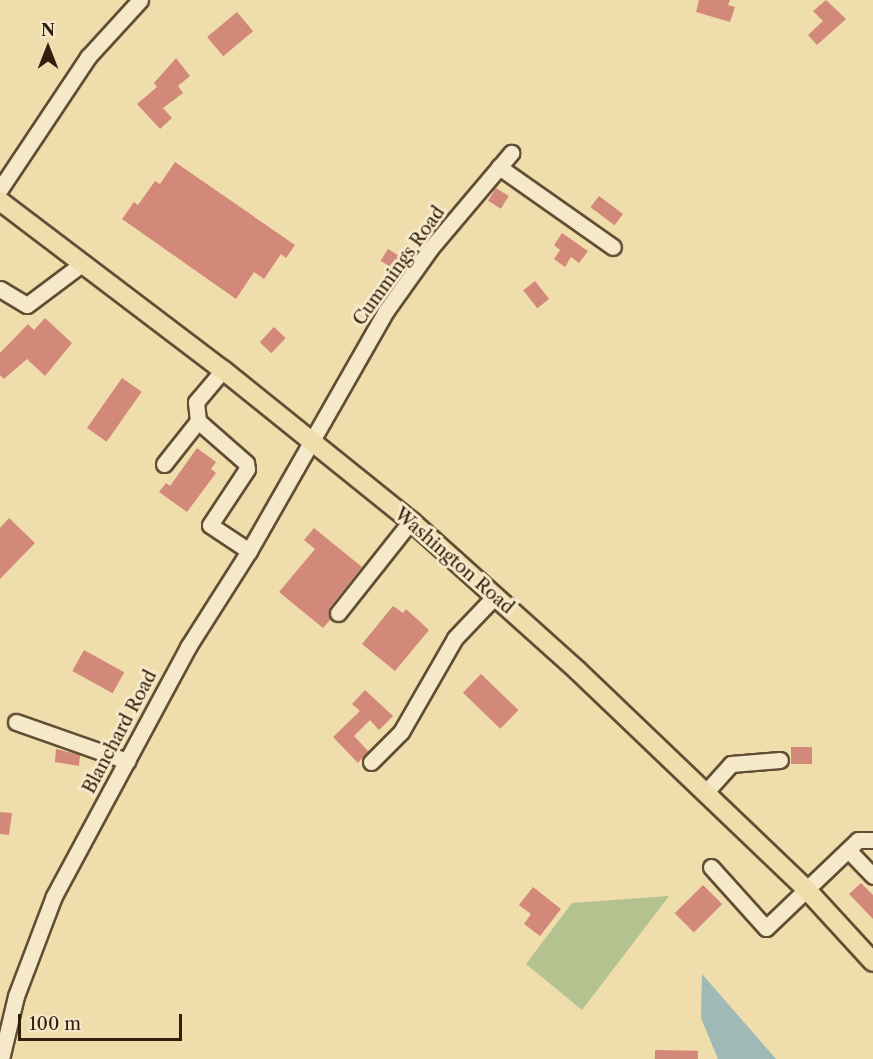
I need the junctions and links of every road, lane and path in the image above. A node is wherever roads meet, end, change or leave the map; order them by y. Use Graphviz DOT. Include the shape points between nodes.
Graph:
graph roads {
  1 [pos="140,0"];
  2 [pos="511,153"];
  3 [pos="499,167"];
  4 [pos="0,189"];
  5 [pos="0,201"];
  6 [pos="614,247"];
  7 [pos="83,263"];
  8 [pos="0,289"];
  9 [pos="223,370"];
  10 [pos="198,421"];
  11 [pos="312,441"];
  12 [pos="164,464"];
  13 [pos="411,521"];
  14 [pos="249,551"];
  15 [pos="495,596"];
  16 [pos="338,613"];
  17 [pos="16,722"];
  18 [pos="780,760"];
  19 [pos="127,761"];
  20 [pos="371,762"];
  21 [pos="705,793"];
  22 [pos="873,840"];
  23 [pos="848,850"];
  24 [pos="711,867"];
  25 [pos="873,876"];
  26 [pos="808,891"];
  27 [pos="873,962"];
  28 [pos="1,1059"];
  1 -- 4 [label="street" via="88,57"];
  2 -- 3 [label="street, Cummings Road"];
  3 -- 6 [label="street"];
  3 -- 11 [label="street, Cummings Road" via="430,249 386,311"];
  5 -- 7 [label="main road, Washington Road"];
  7 -- 8 [label="street" via="27,305"];
  7 -- 9 [label="main road, Washington Road"];
  9 -- 10 [label="street" via="196,402"];
  9 -- 11 [label="main road, Washington Road"];
  10 -- 12 [label="street"];
  10 -- 14 [label="street" via="246,462 244,476 210,525"];
  11 -- 13 [label="main road, Washington Road"];
  11 -- 14 [label="street, Blanchard Road"];
  13 -- 15 [label="main road, Washington Road"];
  13 -- 16 [label="street"];
  14 -- 19 [label="street, Blanchard Road" via="188,647"];
  15 -- 20 [label="street" via="455,638 401,732"];
  15 -- 21 [label="main road, Washington Road"];
  17 -- 19 [label="street"];
  18 -- 21 [label="street" via="731,764"];
  19 -- 28 [label="street, Blanchard Road" via="54,896 16,996"];
  21 -- 26 [label="main road, Washington Road"];
  22 -- 23 [label="street" via="858,840"];
  23 -- 25 [label="street"];
  23 -- 26 [label="street"];
  24 -- 26 [label="street" via="766,928"];
  26 -- 27 [label="main road, Washington Road"];
}
